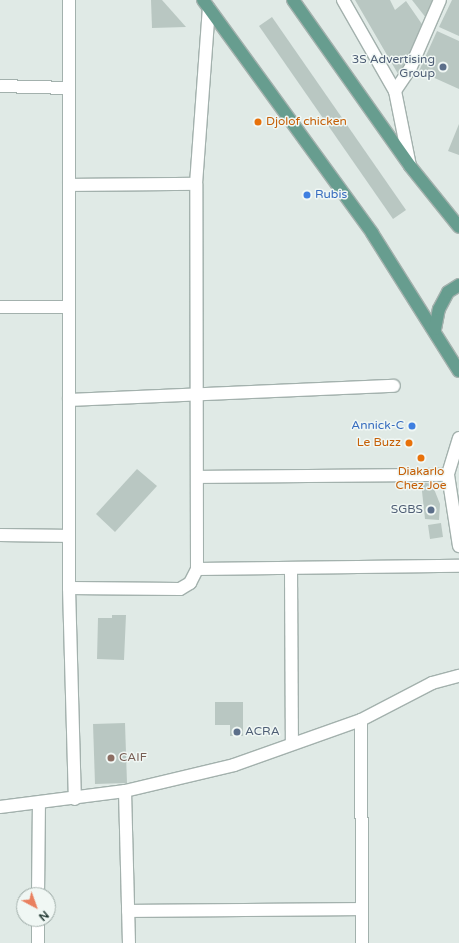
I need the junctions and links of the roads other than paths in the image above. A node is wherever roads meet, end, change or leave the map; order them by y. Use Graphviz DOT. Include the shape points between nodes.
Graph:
graph roads {
  1 [pos="69,0"];
  2 [pos="293,0"];
  3 [pos="343,0"];
  4 [pos="440,0"];
  5 [pos="206,4"];
  6 [pos="0,86"];
  7 [pos="69,88"];
  8 [pos="395,91"];
  9 [pos="410,166"];
  10 [pos="196,184"];
  11 [pos="69,185"];
  12 [pos="458,223"];
  13 [pos="459,285"];
  14 [pos="0,307"];
  15 [pos="69,307"];
  16 [pos="435,329"];
  17 [pos="459,370"];
  18 [pos="394,386"];
  19 [pos="197,395"];
  20 [pos="69,400"];
  21 [pos="459,438"];
  22 [pos="452,466"];
  23 [pos="197,478"];
  24 [pos="0,535"];
  25 [pos="69,536"];
  26 [pos="459,546"];
  27 [pos="459,566"];
  28 [pos="197,569"];
  29 [pos="290,569"];
  30 [pos="69,588"];
  31 [pos="459,676"];
  32 [pos="361,720"];
  33 [pos="292,742"];
  34 [pos="125,792"];
  35 [pos="75,799"];
  36 [pos="39,804"];
  37 [pos="0,807"];
  38 [pos="38,887"];
  39 [pos="361,909"];
  40 [pos="128,911"];
  41 [pos="38,927"];
  42 [pos="38,943"];
  43 [pos="129,943"];
  44 [pos="362,943"];
  1 -- 7 [label="street"];
  2 -- 9 [label="main road"];
  3 -- 8 [label="street"];
  4 -- 8 [label="street" via="410,69"];
  5 -- 10 [label="street"];
  5 -- 16 [label="main road" via="336,181"];
  6 -- 7 [label="street"];
  7 -- 11 [label="street"];
  8 -- 9 [label="street"];
  9 -- 12 [label="main road"];
  10 -- 11 [label="street"];
  10 -- 19 [label="street"];
  11 -- 15 [label="street"];
  13 -- 16 [label="main road" via="448,292"];
  14 -- 15 [label="street"];
  15 -- 20 [label="street"];
  16 -- 17 [label="main road"];
  18 -- 19 [label="street"];
  19 -- 20 [label="street"];
  19 -- 23 [label="street"];
  20 -- 25 [label="street"];
  21 -- 22 [label="street"];
  22 -- 23 [label="street"];
  22 -- 26 [label="street"];
  23 -- 28 [label="street"];
  24 -- 25 [label="street"];
  25 -- 30 [label="street"];
  27 -- 29 [label="street"];
  28 -- 29 [label="street"];
  28 -- 30 [label="street" via="190,583 180,589"];
  29 -- 33 [label="street"];
  30 -- 35 [label="street"];
  31 -- 32 [label="street" via="432,683"];
  32 -- 33 [label="street"];
  32 -- 39 [label="street"];
  33 -- 34 [label="street" via="234,765"];
  34 -- 35 [label="street"];
  34 -- 40 [label="street"];
  35 -- 36 [label="street"];
  36 -- 37 [label="street"];
  36 -- 38 [label="street"];
  39 -- 40 [label="street"];
  39 -- 44 [label="street"];
  40 -- 43 [label="street"];
  41 -- 42 [label="street"];
}
